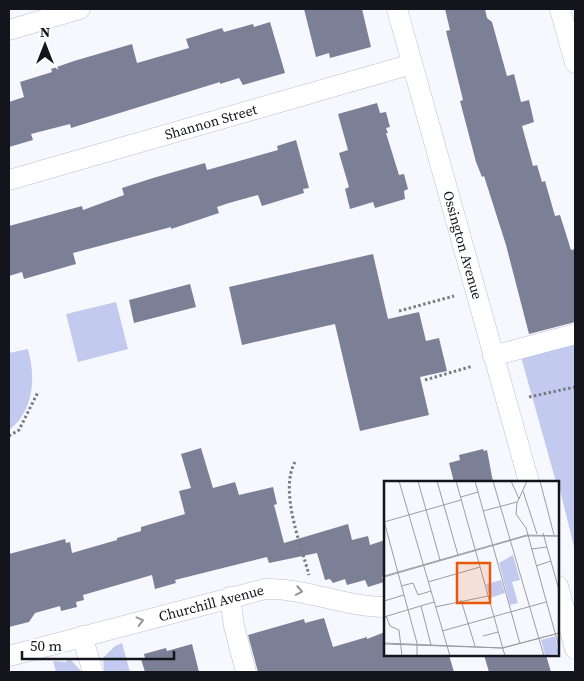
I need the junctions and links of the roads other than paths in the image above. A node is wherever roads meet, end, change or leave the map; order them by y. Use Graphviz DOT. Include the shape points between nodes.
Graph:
graph roads {
  1 [pos="80,9"];
  2 [pos="397,9"];
  3 [pos="560,9"];
  4 [pos="9,30"];
  5 [pos="575,63"];
  6 [pos="412,64"];
  7 [pos="9,180"];
  8 [pos="575,334"];
  9 [pos="493,356"];
  10 [pos="529,481"];
  11 [pos="559,590"];
  12 [pos="230,597"];
  13 [pos="384,607"];
  14 [pos="82,636"];
  15 [pos="575,649"];
  16 [pos="9,656"];
  17 [pos="93,672"];
  18 [pos="246,672"];
  1 -- 4 [label="street"];
  2 -- 6 [label="street, Ossington Avenue"];
  3 -- 5 [label="street"];
  6 -- 7 [label="street, Shannon Street"];
  6 -- 9 [label="street, Ossington Avenue"];
  8 -- 9 [label="street"];
  9 -- 10 [label="street, Ossington Avenue"];
  11 -- 15 [label="street"];
  12 -- 13 [label="street, Churchill Avenue, one-way" via="266,589 283,589 364,606"];
  14 -- 12 [label="street, Churchill Avenue, one-way"];
  12 -- 18 [label="street"];
  14 -- 16 [label="street, Churchill Avenue"];
  14 -- 17 [label="street"];
}
